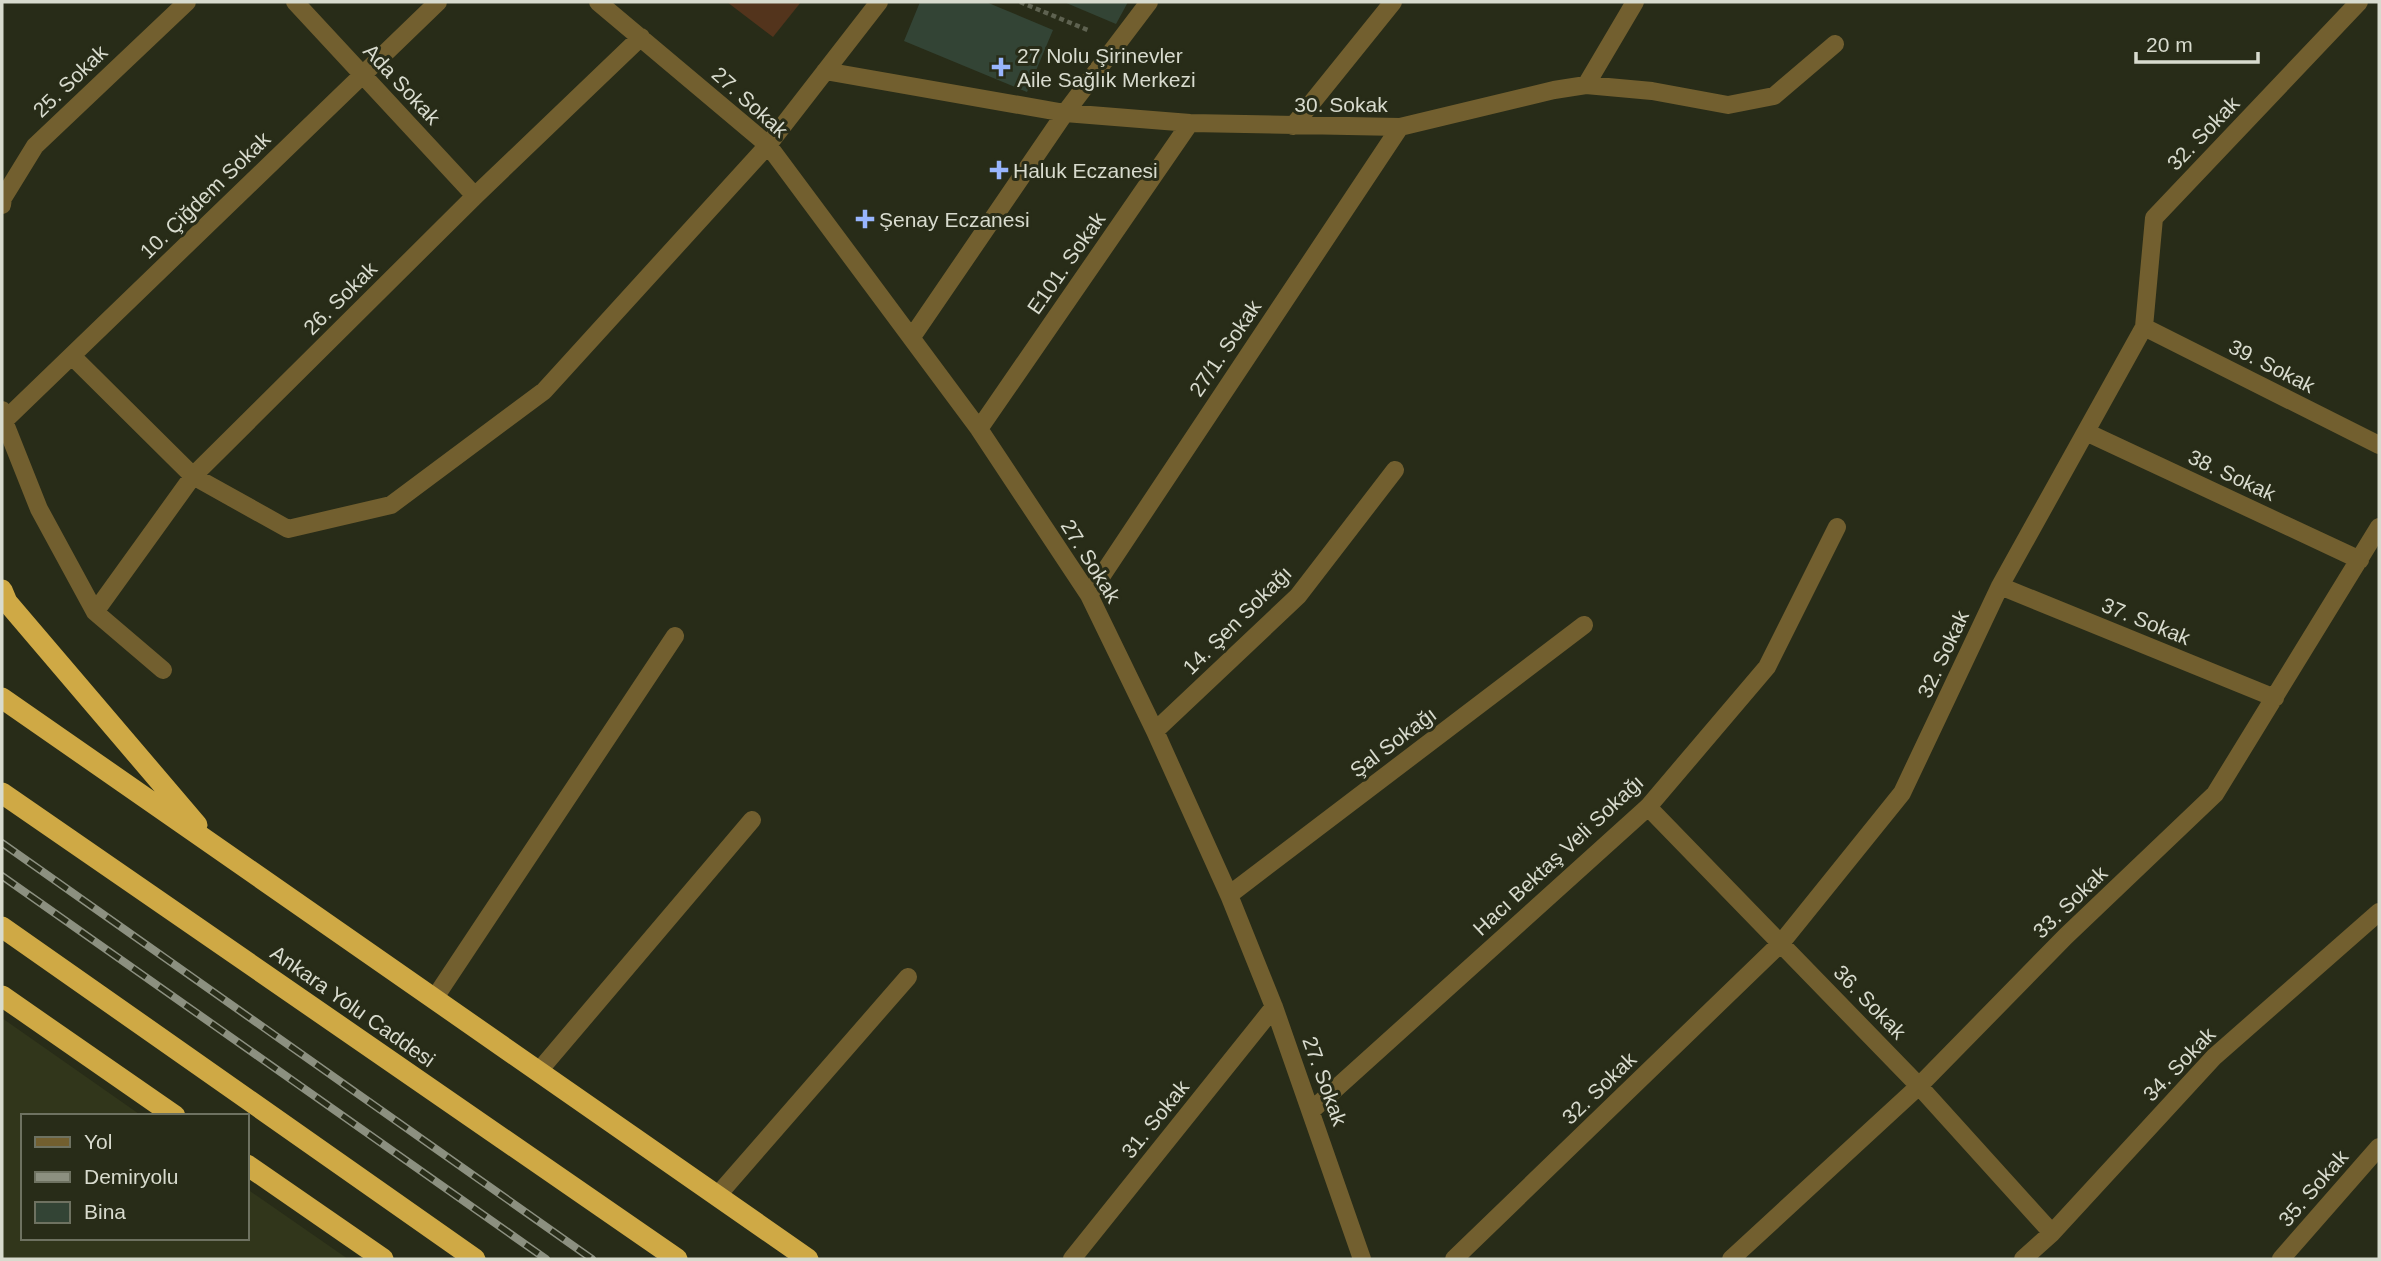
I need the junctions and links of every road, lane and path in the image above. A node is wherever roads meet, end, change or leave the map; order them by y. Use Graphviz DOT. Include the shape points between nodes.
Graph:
graph roads {
  1 [pos="187,2"];
  2 [pos="295,2"];
  3 [pos="438,2"];
  4 [pos="598,2"];
  5 [pos="879,2"];
  6 [pos="1020,2"];
  7 [pos="1149,2"];
  8 [pos="1393,2"];
  9 [pos="1636,2"];
  10 [pos="2359,2"];
  11 [pos="641,37"];
  12 [pos="1117,42"];
  13 [pos="1835,44"];
  14 [pos="825,71"];
  15 [pos="362,74"];
  16 [pos="1586,85"];
  17 [pos="1065,113"];
  18 [pos="1190,123"];
  19 [pos="1293,126"];
  20 [pos="1400,127"];
  21 [pos="768,145"];
  22 [pos="475,196"];
  23 [pos="2,205"];
  24 [pos="2144,327"];
  25 [pos="912,337"];
  26 [pos="72,356"];
  27 [pos="3,414"];
  28 [pos="979,429"];
  29 [pos="2086,432"];
  30 [pos="2379,445"];
  31 [pos="1395,470"];
  32 [pos="194,476"];
  33 [pos="1837,527"];
  34 [pos="2379,527"];
  35 [pos="2360,559"];
  36 [pos="2000,586"];
  37 [pos="2,590"];
  38 [pos="1089,595"];
  39 [pos="95,612"];
  40 [pos="1584,625"];
  41 [pos="675,636"];
  42 [pos="163,670"];
  43 [pos="2,698"];
  44 [pos="2275,698"];
  45 [pos="1156,730"];
  46 [pos="2,793"];
  47 [pos="1648,807"];
  48 [pos="752,820"];
  49 [pos="216,848"];
  50 [pos="1229,895"];
  51 [pos="2379,912"];
  52 [pos="2,927"];
  53 [pos="1781,943"];
  54 [pos="908,977"];
  55 [pos="2,996"];
  56 [pos="434,999"];
  57 [pos="1275,1007"];
  58 [pos="538,1072"];
  59 [pos="1919,1086"];
  60 [pos="1312,1110"];
  61 [pos="172,1114"];
  62 [pos="2379,1147"];
  63 [pos="248,1166"];
  64 [pos="717,1196"];
  65 [pos="2052,1233"];
  66 [pos="383,1259"];
  67 [pos="475,1259"];
  68 [pos="677,1259"];
  69 [pos="808,1259"];
  70 [pos="1072,1259"];
  71 [pos="1362,1259"];
  72 [pos="1454,1259"];
  73 [pos="1731,1259"];
  74 [pos="2023,1259"];
  75 [pos="2281,1259"];
  1 -- 23 [label="street, 25. Sokak" via="35,146"];
  2 -- 15 [label="street, Ada Sokak"];
  3 -- 15 [label="street, 10. Çiğdem Sokak"];
  4 -- 11 [label="street, 27. Sokak"];
  5 -- 14 [label="street"];
  6 -- 12 [label="path"];
  7 -- 12 [label="street"];
  8 -- 19 [label="street"];
  9 -- 16 [label="street"];
  10 -- 24 [label="street, 32. Sokak" via="2154,218"];
  11 -- 21 [label="street, 27. Sokak"];
  11 -- 22 [label="street, 26. Sokak"];
  12 -- 17 [label="street"];
  13 -- 16 [label="street, 30. Sokak" via="1774,96 1728,105"];
  14 -- 17 [label="street, 30. Sokak"];
  14 -- 21 [label="street"];
  15 -- 22 [label="street, Ada Sokak"];
  15 -- 26 [label="street, 10. Çiğdem Sokak"];
  16 -- 20 [label="street, 30. Sokak"];
  17 -- 18 [label="street, 30. Sokak"];
  17 -- 25 [label="street"];
  18 -- 19 [label="street, 30. Sokak"];
  18 -- 28 [label="street, E101. Sokak"];
  19 -- 20 [label="street, 30. Sokak"];
  20 -- 38 [label="street, 27/1. Sokak"];
  21 -- 25 [label="street, 27. Sokak"];
  21 -- 32 [label="street" via="544,391 391,505 288,529"];
  22 -- 32 [label="street, 26. Sokak"];
  24 -- 29 [label="street, 32. Sokak"];
  24 -- 30 [label="street, 39. Sokak"];
  25 -- 28 [label="street, 27. Sokak"];
  26 -- 27 [label="street, 10. Çiğdem Sokak"];
  26 -- 32 [label="street"];
  27 -- 39 [label="street" via="39,509"];
  28 -- 38 [label="street, 27. Sokak"];
  29 -- 35 [label="street, 38. Sokak"];
  29 -- 36 [label="street, 32. Sokak"];
  31 -- 45 [label="street, 14. Şen Sokağı" via="1298,596"];
  32 -- 39 [label="street, 26. Sokak"];
  33 -- 47 [label="street, Hacı Bektaş Veli Sokağı" via="1767,667"];
  34 -- 35 [label="street, 33. Sokak"];
  35 -- 44 [label="street, 33. Sokak"];
  36 -- 44 [label="street, 37. Sokak"];
  36 -- 53 [label="street, 32. Sokak" via="1902,793"];
  37 -- 49 [label="highway" via="7,602"];
  38 -- 45 [label="street, 27. Sokak"];
  39 -- 42 [label="street"];
  40 -- 50 [label="street, Şal Sokağı"];
  41 -- 56 [label="street"];
  43 -- 49 [label="highway"];
  44 -- 59 [label="street, 33. Sokak" via="2215,794 2066,936"];
  45 -- 50 [label="street, 27. Sokak"];
  46 -- 68 [label="highway, Ankara Yolu Caddesi"];
  47 -- 53 [label="street, 36. Sokak"];
  47 -- 60 [label="street, Hacı Bektaş Veli Sokağı"];
  48 -- 58 [label="street"];
  49 -- 56 [label="highway"];
  50 -- 57 [label="street, 27. Sokak"];
  51 -- 65 [label="street, 34. Sokak" via="2214,1057"];
  52 -- 67 [label="highway"];
  53 -- 59 [label="street, 36. Sokak"];
  53 -- 72 [label="street, 32. Sokak"];
  54 -- 64 [label="street"];
  55 -- 61 [label="highway"];
  56 -- 58 [label="highway"];
  57 -- 60 [label="street, 27. Sokak"];
  57 -- 70 [label="street, 31. Sokak"];
  58 -- 64 [label="highway"];
  59 -- 65 [label="street, 36. Sokak"];
  59 -- 73 [label="street, 33. Sokak"];
  60 -- 71 [label="street, 27. Sokak"];
  62 -- 75 [label="street, 35. Sokak"];
  63 -- 66 [label="highway"];
  64 -- 69 [label="highway"];
  65 -- 74 [label="street, 34. Sokak"];
}
